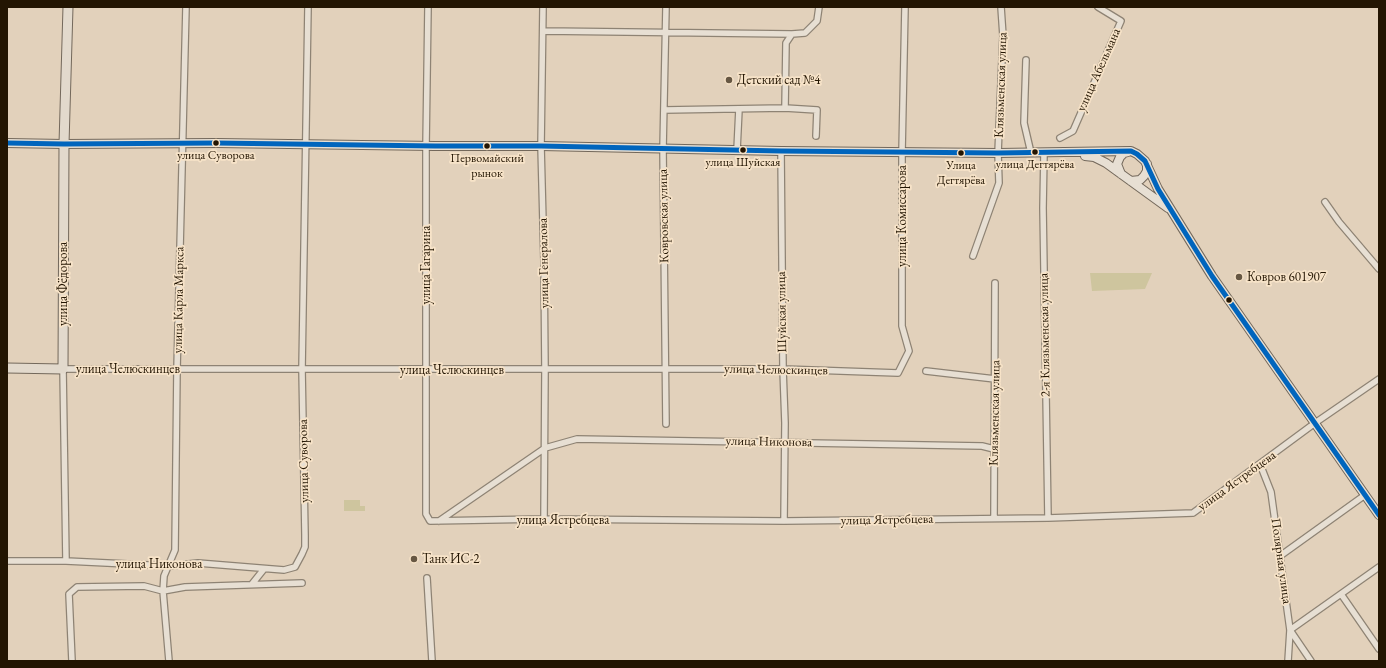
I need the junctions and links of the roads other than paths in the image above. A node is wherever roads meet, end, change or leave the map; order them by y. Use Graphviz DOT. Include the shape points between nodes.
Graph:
graph roads {
  1 [pos="68,7"];
  2 [pos="186,7"];
  3 [pos="308,7"];
  4 [pos="428,7"];
  5 [pos="543,7"];
  6 [pos="666,7"];
  7 [pos="818,7"];
  8 [pos="905,7"];
  9 [pos="1001,7"];
  10 [pos="1098,7"];
  11 [pos="542,31"];
  12 [pos="666,32"];
  13 [pos="792,34"];
  14 [pos="1026,60"];
  15 [pos="784,108"];
  16 [pos="739,109"];
  17 [pos="664,110"];
  18 [pos="816,136"];
  19 [pos="1060,138"];
  20 [pos="7,143"];
  21 [pos="183,143"];
  22 [pos="64,144"];
  23 [pos="306,144"];
  24 [pos="426,146"];
  25 [pos="541,146"];
  26 [pos="663,149"];
  27 [pos="737,150"];
  28 [pos="781,151"];
  29 [pos="1131,151"];
  30 [pos="902,152"];
  31 [pos="998,153"];
  32 [pos="1031,153"];
  33 [pos="1044,153"];
  34 [pos="1055,153"];
  35 [pos="1147,164"];
  36 [pos="1122,174"];
  37 [pos="1131,181"];
  38 [pos="1325,202"];
  39 [pos="1171,210"];
  40 [pos="974,256"];
  41 [pos="1379,269"];
  42 [pos="995,283"];
  43 [pos="7,368"];
  44 [pos="63,369"];
  45 [pos="178,369"];
  46 [pos="302,369"];
  47 [pos="666,369"];
  48 [pos="783,369"];
  49 [pos="426,370"];
  50 [pos="545,370"];
  51 [pos="926,372"];
  52 [pos="898,373"];
  53 [pos="995,379"];
  54 [pos="1379,379"];
  55 [pos="1315,423"];
  56 [pos="666,424"];
  57 [pos="785,442"];
  58 [pos="545,448"];
  59 [pos="994,449"];
  60 [pos="1260,464"];
  61 [pos="1365,495"];
  62 [pos="1379,515"];
  63 [pos="994,518"];
  64 [pos="1048,518"];
  65 [pos="544,519"];
  66 [pos="430,521"];
  67 [pos="439,521"];
  68 [pos="784,521"];
  69 [pos="302,554"];
  70 [pos="1280,556"];
  71 [pos="7,561"];
  72 [pos="66,561"];
  73 [pos="169,566"];
  74 [pos="1379,567"];
  75 [pos="264,569"];
  76 [pos="427,578"];
  77 [pos="302,583"];
  78 [pos="252,584"];
  79 [pos="163,591"];
  80 [pos="1341,594"];
  81 [pos="1290,630"];
  82 [pos="1379,648"];
  83 [pos="72,661"];
  84 [pos="169,661"];
  85 [pos="432,661"];
  86 [pos="1288,661"];
  87 [pos="1311,661"];
  1 -- 22 [label="main road, улица Фёдорова"];
  2 -- 21 [label="street, улица Карла Маркса"];
  3 -- 23 [label="street, улица Суворова"];
  4 -- 24 [label="street, улица Гагарина"];
  5 -- 11 [label="street, улица Генералова"];
  6 -- 12 [label="street, Ковровская улица"];
  7 -- 13 [label="street" via="818,21 805,33"];
  8 -- 30 [label="street, улица Комиссарова"];
  9 -- 31 [label="street, Клязьменская улица" via="1003,36"];
  10 -- 19 [label="street, улица Абельмана" via="1121,21 1073,131"];
  11 -- 12 [label="street"];
  11 -- 25 [label="street, улица Генералова"];
  12 -- 13 [label="street"];
  12 -- 17 [label="street, Ковровская улица"];
  13 -- 15 [label="street" via="786,43"];
  14 -- 32 [label="street" via="1024,123"];
  15 -- 16 [label="street"];
  15 -- 18 [label="street" via="817,110"];
  16 -- 17 [label="street"];
  16 -- 27 [label="street"];
  17 -- 26 [label="street, Ковровская улица"];
  20 -- 22 [label="main road"];
  21 -- 22 [label="main road"];
  21 -- 23 [label="main road"];
  21 -- 45 [label="street, улица Карла Маркса"];
  22 -- 44 [label="main road, улица Фёдорова"];
  23 -- 24 [label="main road"];
  23 -- 46 [label="street, улица Суворова"];
  24 -- 25 [label="main road"];
  24 -- 49 [label="street, улица Гагарина"];
  25 -- 26 [label="main road"];
  25 -- 50 [label="street, улица Генералова"];
  26 -- 27 [label="main road"];
  26 -- 47 [label="street, Ковровская улица"];
  27 -- 28 [label="main road"];
  28 -- 30 [label="main road"];
  28 -- 48 [label="street, Шуйская улица"];
  29 -- 34 [label="main road"];
  29 -- 35 [label="main road"];
  29 -- 36 [label="main road" via="1124,153 1117,164"];
  30 -- 31 [label="main road"];
  30 -- 52 [label="street, улица Комиссарова" via="902,326 908,351"];
  31 -- 32 [label="main road"];
  31 -- 40 [label="street, Клязьменская улица" via="999,184"];
  32 -- 33 [label="main road"];
  33 -- 34 [label="main road"];
  33 -- 64 [label="street, 2-я Клязьменская улица"];
  34 -- 36 [label="main road" via="1094,157"];
  35 -- 37 [label="main road" via="1144,176 1140,180"];
  35 -- 39 [label="main road"];
  36 -- 37 [label="main road"];
  37 -- 39 [label="main road"];
  38 -- 41 [label="street"];
  39 -- 55 [label="main road" via="1212,276"];
  42 -- 53 [label="street, Клязьменская улица"];
  43 -- 44 [label="main road, улица Челюскинцев"];
  44 -- 45 [label="street, улица Челюскинцев"];
  44 -- 72 [label="street, улица Фёдорова"];
  45 -- 46 [label="street, улица Челюскинцев"];
  45 -- 73 [label="street, улица Карла Маркса" via="175,550"];
  46 -- 49 [label="street, улица Челюскинцев"];
  46 -- 69 [label="street, улица Суворова" via="305,513"];
  47 -- 48 [label="street, улица Челюскинцев"];
  47 -- 50 [label="street, улица Челюскинцев"];
  47 -- 56 [label="street, Ковровская улица"];
  48 -- 52 [label="street, улица Челюскинцев"];
  48 -- 57 [label="street, Шуйская улица"];
  49 -- 50 [label="street, улица Челюскинцев"];
  49 -- 66 [label="street, улица Гагарина" via="426,514"];
  50 -- 58 [label="street, улица Генералова"];
  51 -- 53 [label="street"];
  53 -- 59 [label="street, Клязьменская улица"];
  54 -- 55 [label="street, улица Ястребцева"];
  55 -- 60 [label="street, улица Ястребцева"];
  55 -- 61 [label="main road"];
  57 -- 58 [label="street, улица Никонова" via="577,439"];
  57 -- 59 [label="street, улица Никонова" via="982,446"];
  57 -- 68 [label="street, Шуйская улица"];
  58 -- 65 [label="street, улица Генералова"];
  58 -- 67 [label="street, улица Никонова"];
  59 -- 63 [label="street, Клязьменская улица"];
  60 -- 64 [label="street, улица Ястребцева" via="1193,513"];
  60 -- 70 [label="street, Полярная улица" via="1271,492"];
  61 -- 62 [label="main road"];
  61 -- 70 [label="street"];
  63 -- 64 [label="street, улица Ястребцева"];
  63 -- 68 [label="street, улица Ястребцева"];
  65 -- 67 [label="street, улица Ястребцева"];
  65 -- 68 [label="street, улица Ястребцева"];
  66 -- 67 [label="street, улица Ястребцева"];
  69 -- 75 [label="street, улица Никонова" via="295,567 284,570"];
  70 -- 81 [label="street, Полярная улица"];
  71 -- 72 [label="street, улица Никонова"];
  72 -- 73 [label="street, улица Никонова"];
  73 -- 75 [label="street, улица Никонова" via="198,563"];
  73 -- 79 [label="street, улица Карла Маркса" via="164,576"];
  74 -- 80 [label="street"];
  75 -- 78 [label="street"];
  76 -- 85 [label="street"];
  77 -- 78 [label="street"];
  78 -- 79 [label="street" via="185,587"];
  79 -- 83 [label="street" via="144,586 77,587 69,594"];
  79 -- 84 [label="street, улица Карла Маркса"];
  80 -- 81 [label="street"];
  80 -- 82 [label="street"];
  81 -- 86 [label="street, Полярная улица"];
  81 -- 87 [label="street"];
}
